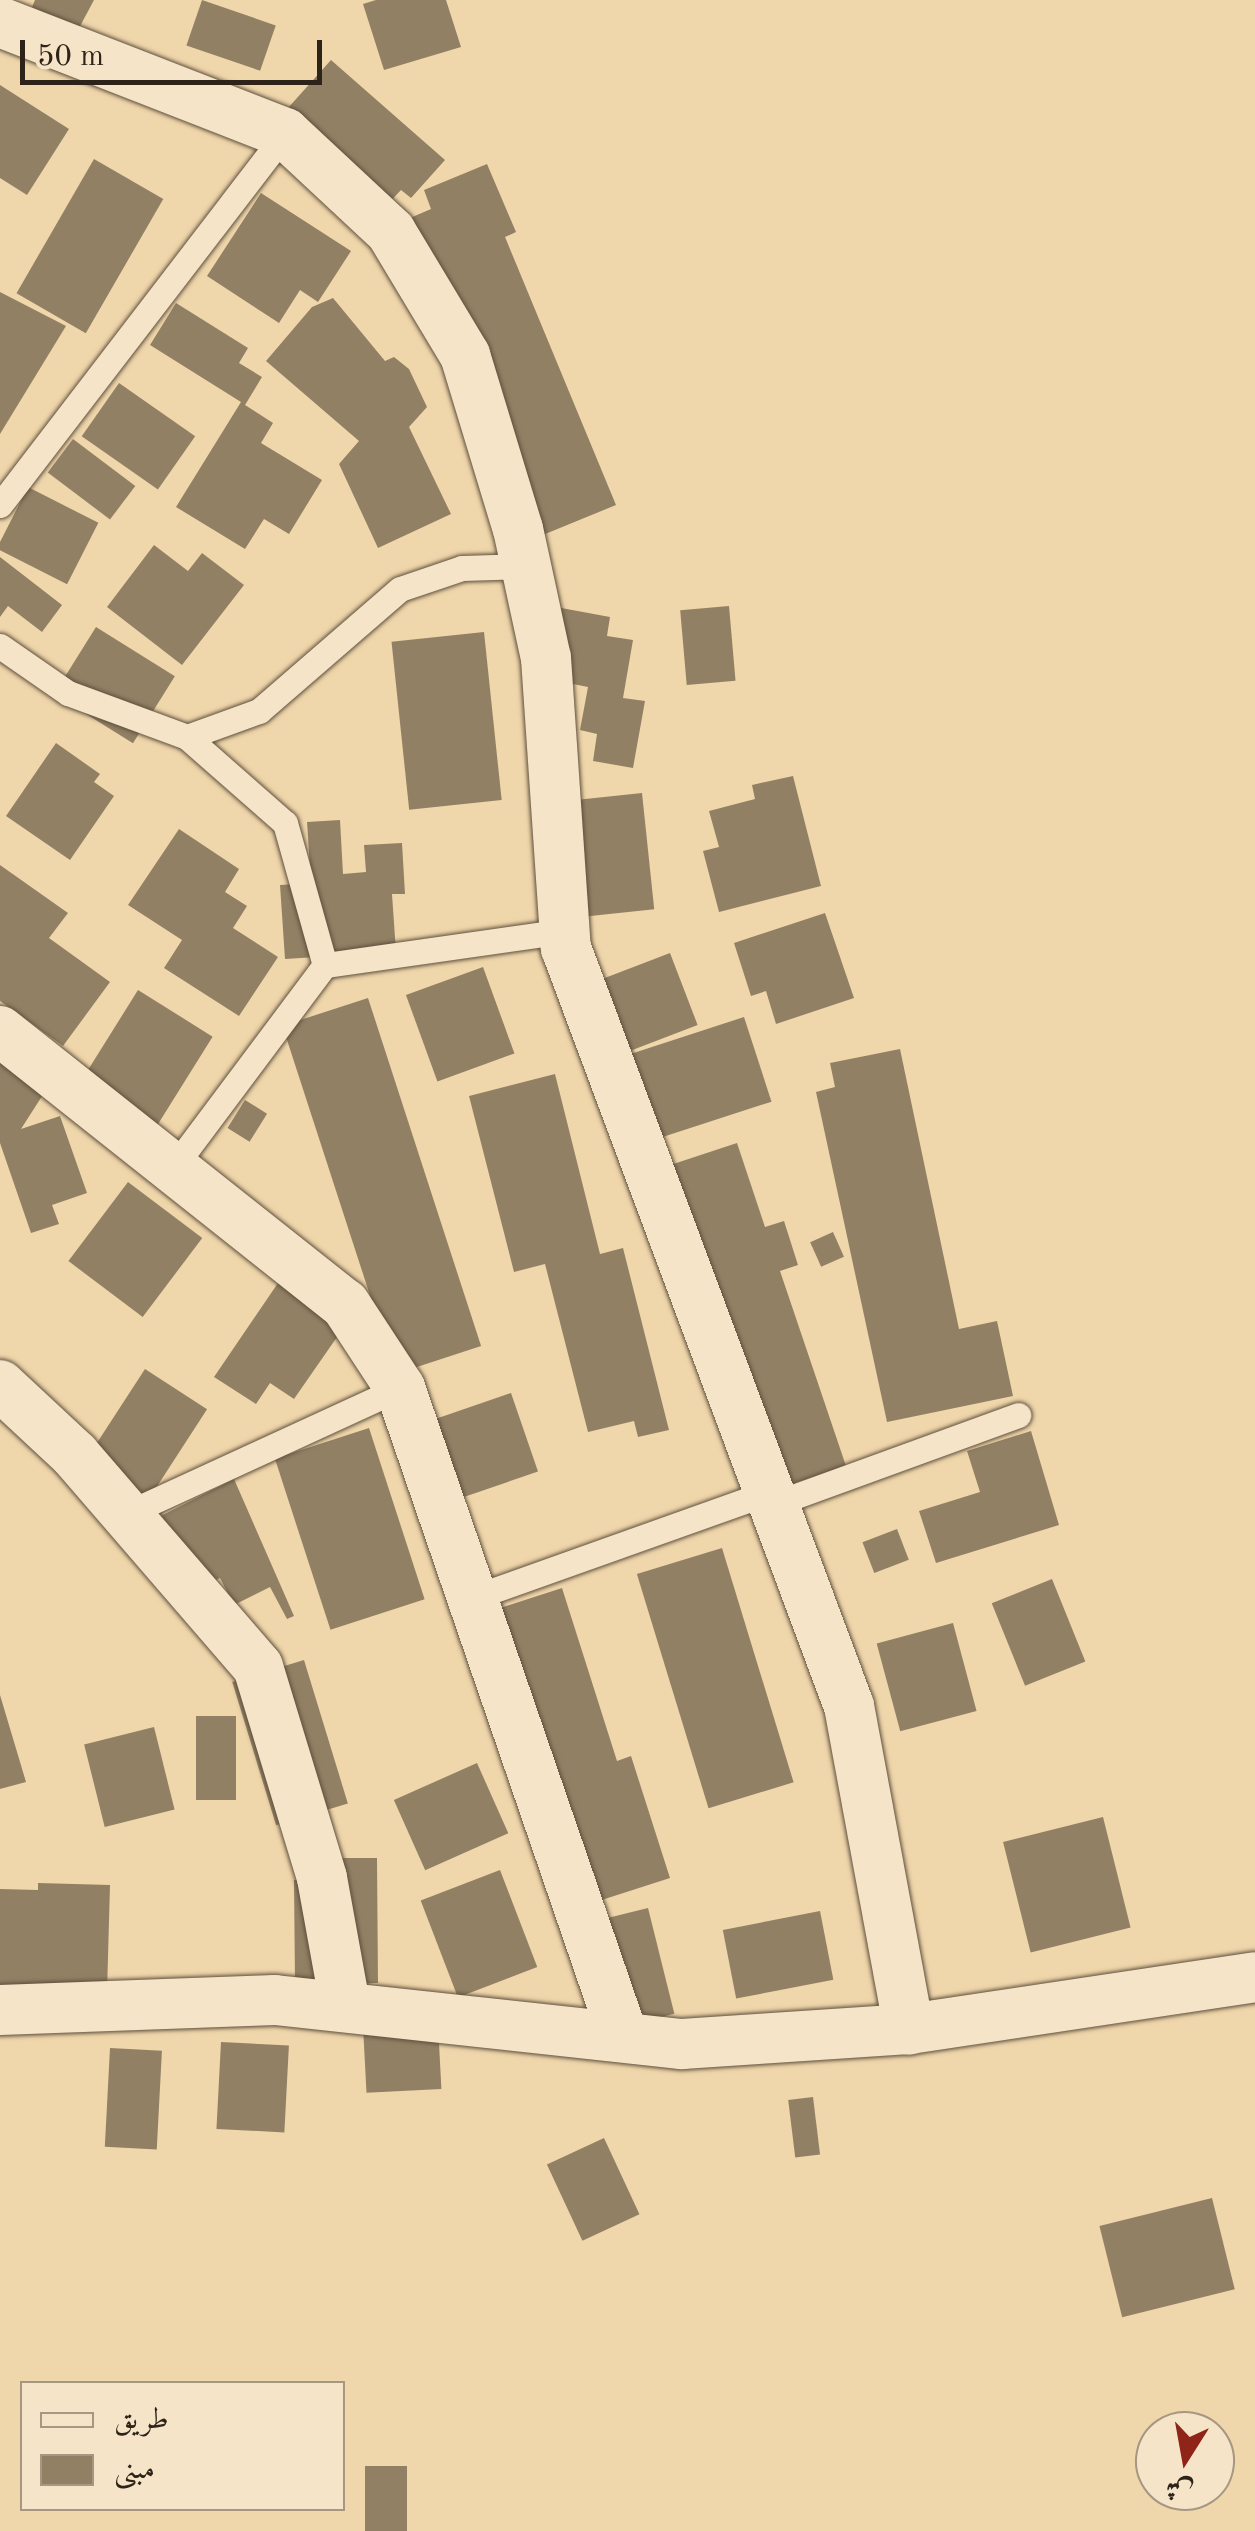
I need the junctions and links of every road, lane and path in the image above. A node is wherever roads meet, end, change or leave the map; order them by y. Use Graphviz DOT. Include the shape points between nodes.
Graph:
graph roads {
  1 [pos="13,24"];
  2 [pos="284,134"];
  3 [pos="0,505"];
  4 [pos="526,566"];
  5 [pos="0,646"];
  6 [pos="186,737"];
  7 [pos="564,931"];
  8 [pos="325,965"];
  9 [pos="0,1031"];
  10 [pos="173,1168"];
  11 [pos="0,1385"];
  12 [pos="400,1388"];
  13 [pos="1018,1416"];
  14 [pos="771,1498"];
  15 [pos="126,1514"];
  16 [pos="472,1598"];
  17 [pos="1255,1977"];
  18 [pos="345,2004"];
  19 [pos="0,2010"];
  20 [pos="909,2029"];
  21 [pos="622,2036"];
  1 -- 2 [label="street"];
  2 -- 3 [label="lane"];
  2 -- 4 [label="street" via="391,232 465,356"];
  4 -- 6 [label="lane" via="462,568 400,589 259,711"];
  4 -- 7 [label="street" via="546,658"];
  5 -- 6 [label="lane" via="68,693"];
  6 -- 8 [label="lane" via="284,823"];
  7 -- 8 [label="lane"];
  7 -- 14 [label="street"];
  8 -- 10 [label="lane"];
  9 -- 10 [label="street"];
  10 -- 12 [label="street" via="345,1304"];
  11 -- 15 [label="street"];
  12 -- 15 [label="lane"];
  12 -- 16 [label="street"];
  13 -- 14 [label="lane"];
  14 -- 16 [label="lane"];
  14 -- 20 [label="street" via="849,1706"];
  15 -- 18 [label="street" via="258,1667 322,1878"];
  16 -- 21 [label="street"];
  17 -- 20 [label="street"];
  18 -- 19 [label="street"];
  18 -- 21 [label="street"];
  20 -- 21 [label="street" via="682,2044"];
}
